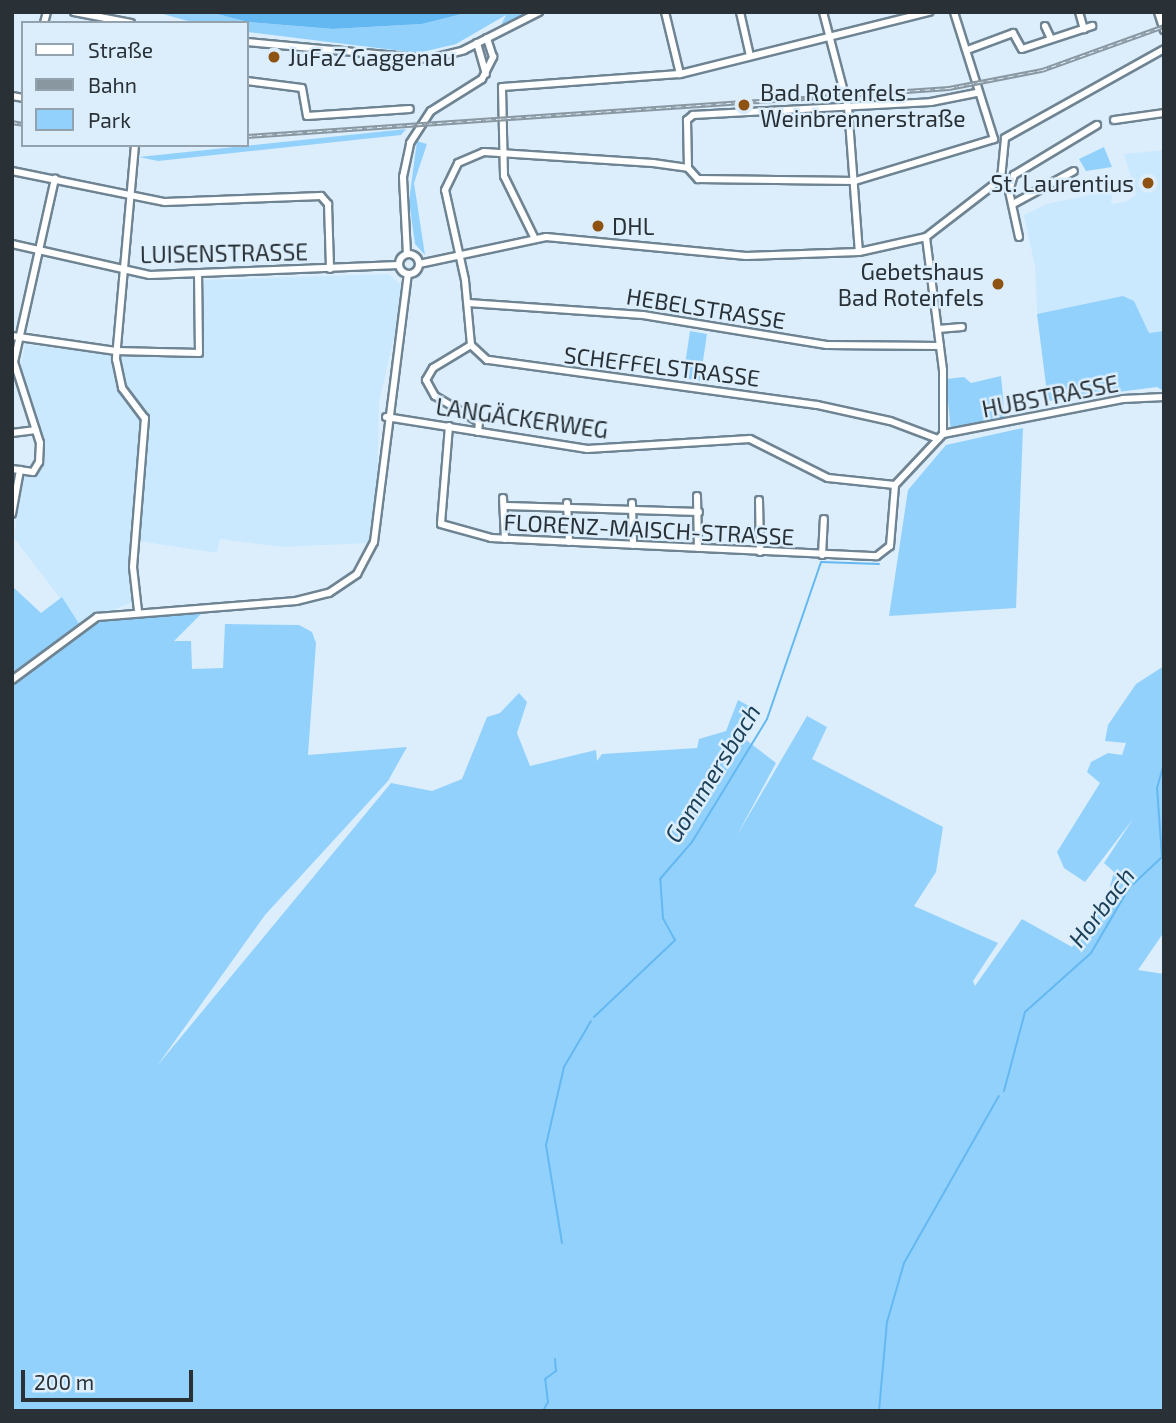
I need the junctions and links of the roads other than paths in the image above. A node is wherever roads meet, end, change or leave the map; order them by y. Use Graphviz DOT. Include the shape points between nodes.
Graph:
graph roads {
  1 [pos="74,12"];
  2 [pos="539,12"];
  3 [pos="665,12"];
  4 [pos="740,12"];
  5 [pos="823,12"];
  6 [pos="929,12"];
  7 [pos="954,12"];
  8 [pos="1079,12"];
  9 [pos="118,16"];
  10 [pos="1160,16"];
  11 [pos="1045,26"];
  12 [pos="1092,26"];
  13 [pos="1084,29"];
  14 [pos="1164,30"];
  15 [pos="830,36"];
  16 [pos="486,38"];
  17 [pos="1051,40"];
  18 [pos="251,43"];
  19 [pos="477,43"];
  20 [pos="970,49"];
  21 [pos="1164,49"];
  22 [pos="750,56"];
  23 [pos="486,74"];
  24 [pos="680,74"];
  25 [pos="248,81"];
  26 [pos="976,93"];
  27 [pos="848,107"];
  28 [pos="410,109"];
  29 [pos="1164,113"];
  30 [pos="1114,120"];
  31 [pos="1097,125"];
  32 [pos="135,147"];
  33 [pos="502,153"];
  34 [pos="688,168"];
  35 [pos="12,171"];
  36 [pos="1074,171"];
  37 [pos="55,179"];
  38 [pos="855,181"];
  39 [pos="133,197"];
  40 [pos="1013,204"];
  41 [pos="926,237"];
  42 [pos="1019,237"];
  43 [pos="535,239"];
  44 [pos="12,244"];
  45 [pos="38,251"];
  46 [pos="859,252"];
  47 [pos="407,254"];
  48 [pos="460,257"];
  49 [pos="419,264"];
  50 [pos="399,265"];
  51 [pos="330,269"];
  52 [pos="124,272"];
  53 [pos="198,274"];
  54 [pos="408,274"];
  55 [pos="468,303"];
  56 [pos="962,327"];
  57 [pos="938,329"];
  58 [pos="16,336"];
  59 [pos="471,345"];
  60 [pos="940,346"];
  61 [pos="116,351"];
  62 [pos="1164,397"];
  63 [pos="386,417"];
  64 [pos="449,426"];
  65 [pos="36,430"];
  66 [pos="478,432"];
  67 [pos="12,433"];
  68 [pos="941,437"];
  69 [pos="12,469"];
  70 [pos="20,470"];
  71 [pos="895,485"];
  72 [pos="697,496"];
  73 [pos="503,498"];
  74 [pos="759,500"];
  75 [pos="632,503"];
  76 [pos="506,506"];
  77 [pos="569,507"];
  78 [pos="635,511"];
  79 [pos="699,512"];
  80 [pos="12,514"];
  81 [pos="824,519"];
  82 [pos="505,539"];
  83 [pos="569,542"];
  84 [pos="633,545"];
  85 [pos="698,548"];
  86 [pos="760,551"];
  87 [pos="822,555"];
  88 [pos="138,611"];
  89 [pos="12,680"];
  1 -- 9 [label="street"];
  2 -- 16 [label="street"];
  3 -- 24 [label="street"];
  4 -- 22 [label="street"];
  5 -- 15 [label="street"];
  6 -- 15 [label="street"];
  7 -- 20 [label="street"];
  8 -- 13 [label="street"];
  10 -- 14 [label="street"];
  11 -- 17 [label="street"];
  12 -- 13 [label="street"];
  13 -- 17 [label="street"];
  15 -- 22 [label="street"];
  15 -- 27 [label="street"];
  16 -- 19 [label="street"];
  16 -- 23 [label="street" via="493,57"];
  17 -- 20 [label="street" via="1022,49 1013,33"];
  18 -- 19 [label="street" via="421,60"];
  19 -- 23 [label="street"];
  20 -- 26 [label="street"];
  21 -- 41 [label="street" via="1123,68 1002,141 1004,175"];
  22 -- 24 [label="street"];
  23 -- 47 [label="street" via="470,90 431,111 410,143 403,177"];
  24 -- 33 [label="street" via="502,87"];
  25 -- 28 [label="street" via="302,88 307,117"];
  26 -- 27 [label="street"];
  26 -- 38 [label="street" via="983,95 995,136"];
  27 -- 34 [label="street" via="688,116"];
  27 -- 38 [label="street"];
  29 -- 30 [label="street"];
  31 -- 40 [label="street" via="1027,163 1010,182"];
  32 -- 39 [label="street"];
  33 -- 34 [label="street"];
  33 -- 43 [label="street" via="508,190"];
  33 -- 48 [label="street" via="466,158 448,178 446,201"];
  34 -- 38 [label="street" via="698,179"];
  35 -- 37 [label="street"];
  36 -- 40 [label="street"];
  37 -- 39 [label="street"];
  37 -- 45 [label="street"];
  38 -- 46 [label="street"];
  39 -- 51 [label="street" via="165,202 321,196 328,204"];
  39 -- 52 [label="street"];
  40 -- 42 [label="street"];
  41 -- 46 [label="street"];
  41 -- 57 [label="street"];
  43 -- 46 [label="street" via="576,236 746,256"];
  43 -- 48 [label="street"];
  44 -- 45 [label="street, LUISENSTRASSE"];
  45 -- 52 [label="street, LUISENSTRASSE"];
  45 -- 58 [label="street"];
  47 -- 49 [label="street"];
  47 -- 50 [label="street"];
  48 -- 49 [label="street"];
  48 -- 55 [label="street"];
  49 -- 54 [label="street"];
  50 -- 51 [label="street, LUISENSTRASSE"];
  50 -- 54 [label="street"];
  51 -- 53 [label="street, LUISENSTRASSE"];
  52 -- 53 [label="street, LUISENSTRASSE"];
  52 -- 61 [label="street"];
  53 -- 61 [label="street" via="199,353"];
  54 -- 63 [label="street" via="406,323"];
  55 -- 59 [label="street"];
  55 -- 60 [label="street, HEBELSTRASSE" via="643,315 827,345"];
  56 -- 57 [label="street"];
  57 -- 60 [label="street"];
  58 -- 61 [label="street"];
  58 -- 65 [label="street" via="13,367"];
  59 -- 66 [label="street" via="433,368 426,380 435,396 479,422"];
  59 -- 68 [label="street, SCHEFFELSTRASSE" via="487,360 502,364 817,405"];
  60 -- 68 [label="street"];
  61 -- 88 [label="street" via="122,388 146,426 133,567"];
  62 -- 68 [label="street, HUBSTRASSE" via="1123,399"];
  63 -- 64 [label="street, LANGÄCKERWEG"];
  63 -- 88 [label="street" via="374,542 352,578 329,593 296,601"];
  64 -- 66 [label="street, LANGÄCKERWEG"];
  64 -- 82 [label="street, FLORENZ-MAISCH-STRASSE" via="441,524"];
  65 -- 67 [label="street"];
  65 -- 70 [label="street" via="41,449 36,471"];
  66 -- 71 [label="street, LANGÄCKERWEG" via="587,449 750,439 828,478"];
  68 -- 71 [label="street"];
  69 -- 70 [label="street"];
  70 -- 80 [label="street"];
  71 -- 87 [label="street, FLORENZ-MAISCH-STRASSE" via="888,552"];
  72 -- 79 [label="street"];
  73 -- 76 [label="street"];
  74 -- 86 [label="street"];
  75 -- 78 [label="street"];
  76 -- 77 [label="street"];
  76 -- 82 [label="street"];
  77 -- 78 [label="street"];
  77 -- 83 [label="street"];
  78 -- 79 [label="street"];
  78 -- 84 [label="street"];
  79 -- 85 [label="street"];
  81 -- 87 [label="street"];
  82 -- 83 [label="street, FLORENZ-MAISCH-STRASSE"];
  83 -- 84 [label="street, FLORENZ-MAISCH-STRASSE"];
  84 -- 85 [label="street, FLORENZ-MAISCH-STRASSE"];
  85 -- 86 [label="street, FLORENZ-MAISCH-STRASSE"];
  86 -- 87 [label="street, FLORENZ-MAISCH-STRASSE"];
  88 -- 89 [label="street" via="113,613 76,628 29,672"];
}
